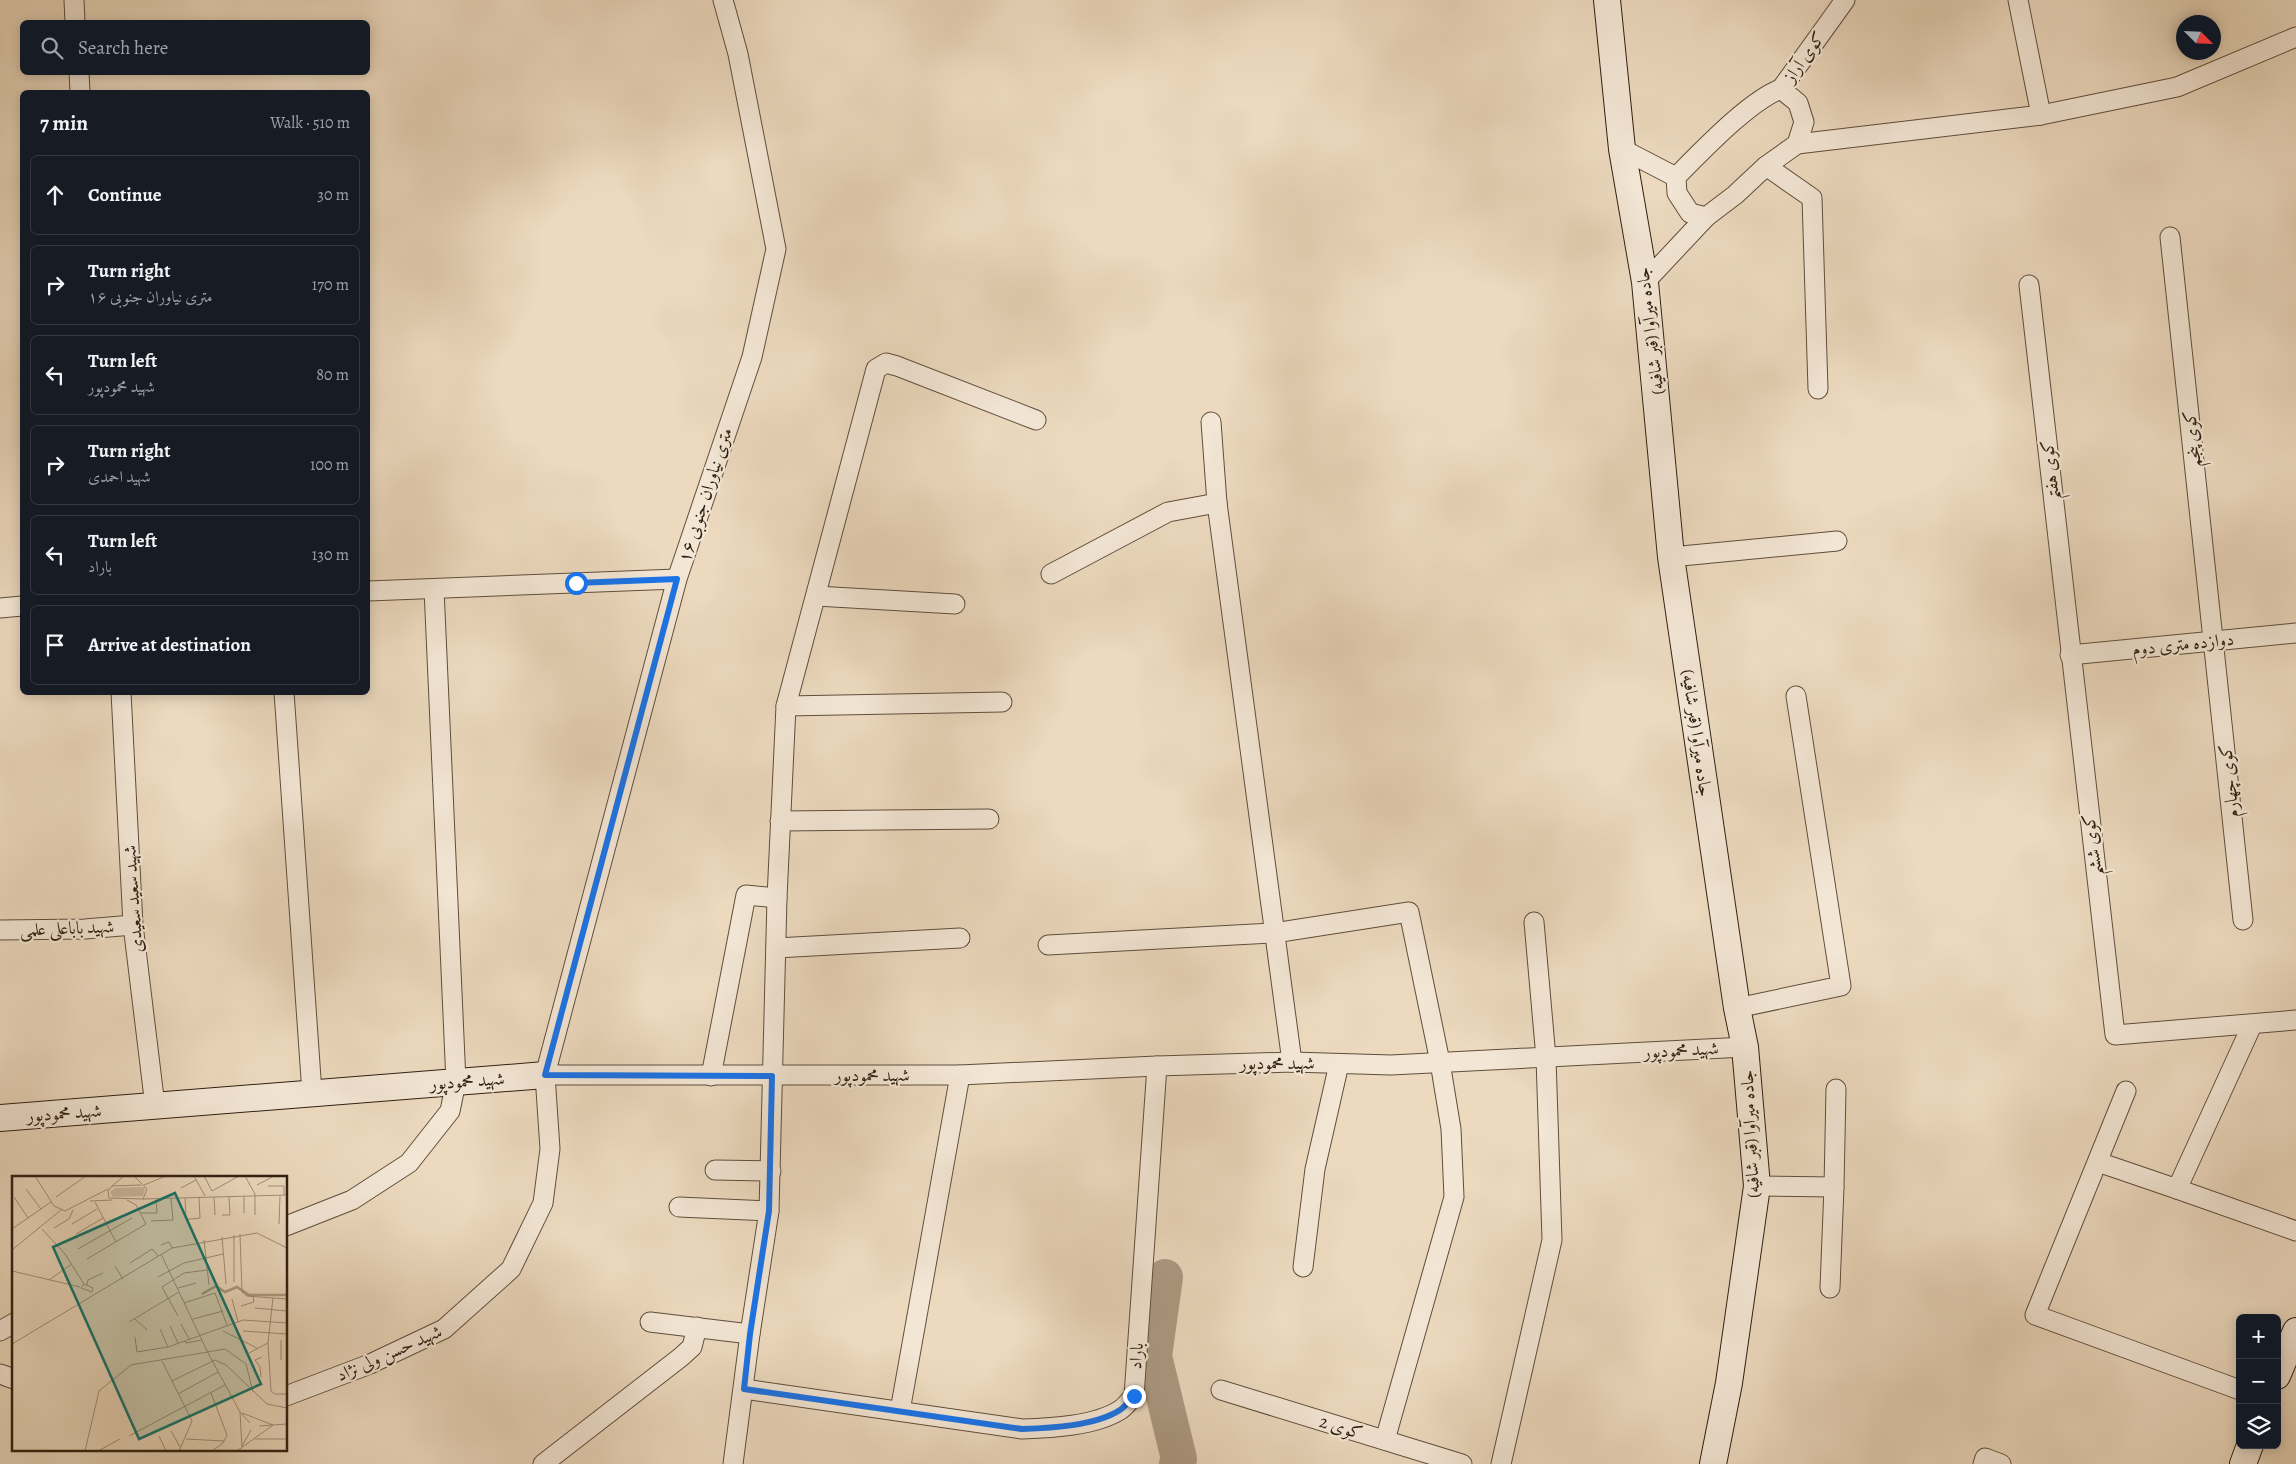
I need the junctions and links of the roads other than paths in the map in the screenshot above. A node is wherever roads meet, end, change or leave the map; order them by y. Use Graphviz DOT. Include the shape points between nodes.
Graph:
graph roads {
  1 [pos="74,0"];
  2 [pos="723,0"];
  3 [pos="1607,0"];
  4 [pos="1845,0"];
  5 [pos="2018,0"];
  6 [pos="75,20"];
  7 [pos="2296,37"];
  8 [pos="79,75"];
  9 [pos="1781,89"];
  10 [pos="80,90"];
  11 [pos="2041,115"];
  12 [pos="1796,144"];
  13 [pos="1622,149"];
  14 [pos="1766,166"];
  15 [pos="1676,177"];
  16 [pos="1706,217"];
  17 [pos="2170,237"];
  18 [pos="1645,282"];
  19 [pos="2029,285"];
  20 [pos="1818,389"];
  21 [pos="1036,420"];
  22 [pos="1211,422"];
  23 [pos="1217,503"];
  24 [pos="1836,541"];
  25 [pos="1671,557"];
  26 [pos="1051,574"];
  27 [pos="677,579"];
  28 [pos="434,589"];
  29 [pos="370,591"];
  30 [pos="816,596"];
  31 [pos="955,604"];
  32 [pos="20,606"];
  33 [pos="0,608"];
  34 [pos="2296,633"];
  35 [pos="2214,641"];
  36 [pos="2070,655"];
  37 [pos="121,695"];
  38 [pos="284,695"];
  39 [pos="1796,696"];
  40 [pos="1002,702"];
  41 [pos="786,706"];
  42 [pos="989,819"];
  43 [pos="780,821"];
  44 [pos="778,898"];
  45 [pos="2243,920"];
  46 [pos="1534,922"];
  47 [pos="134,925"];
  48 [pos="0,930"];
  49 [pos="1274,933"];
  50 [pos="960,938"];
  51 [pos="1048,945"];
  52 [pos="776,948"];
  53 [pos="1737,1008"];
  54 [pos="2296,1020"];
  55 [pos="2252,1025"];
  56 [pos="1745,1047"];
  57 [pos="1546,1058"];
  58 [pos="1292,1062"];
  59 [pos="1440,1062"];
  60 [pos="1339,1064"];
  61 [pos="1157,1066"];
  62 [pos="545,1075"];
  63 [pos="960,1075"];
  64 [pos="711,1076"];
  65 [pos="772,1076"];
  66 [pos="456,1082"];
  67 [pos="1836,1088"];
  68 [pos="2126,1092"];
  69 [pos="312,1093"];
  70 [pos="155,1106"];
  71 [pos="0,1118"];
  72 [pos="2098,1162"];
  73 [pos="714,1170"];
  74 [pos="771,1171"];
  75 [pos="1757,1186"];
  76 [pos="1834,1187"];
  77 [pos="2177,1188"];
  78 [pos="679,1207"];
  79 [pos="769,1211"];
  80 [pos="288,1225"];
  81 [pos="2296,1231"];
  82 [pos="1303,1267"];
  83 [pos="1830,1288"];
  84 [pos="650,1322"];
  85 [pos="12,1324"];
  86 [pos="697,1327"];
  87 [pos="0,1331"];
  88 [pos="2296,1331"];
  89 [pos="750,1334"];
  90 [pos="2281,1367"];
  91 [pos="744,1389"];
  92 [pos="2236,1389"];
  93 [pos="1220,1390"];
  94 [pos="288,1395"];
  95 [pos="900,1411"];
  96 [pos="1385,1440"];
  97 [pos="2249,1449"];
  98 [pos="543,1464"];
  99 [pos="733,1464"];
  100 [pos="1462,1464"];
  101 [pos="1501,1464"];
  102 [pos="1712,1464"];
  103 [pos="1983,1464"];
  104 [pos="2001,1464"];
  105 [pos="2243,1464"];
  1 -- 6 [label="street"];
  2 -- 27 [label="street, ۱۶ متری نیاوران جنوبی" via="738,54 776,249 752,357"];
  3 -- 13 [label="street, جاده میرآوا (قبر شافیه)"];
  4 -- 9 [label="street, کوی آراز"];
  5 -- 11 [label="street"];
  7 -- 11 [label="street" via="2177,87"];
  8 -- 10 [label="street"];
  9 -- 12 [label="street" via="1798,103 1804,122"];
  9 -- 15 [label="street" via="1769,94 1746,113"];
  11 -- 12 [label="street"];
  12 -- 14 [label="street"];
  13 -- 15 [label="street"];
  13 -- 18 [label="street, جاده میرآوا (قبر شافیه)"];
  14 -- 16 [label="street"];
  14 -- 20 [label="street" via="1812,198"];
  15 -- 16 [label="street" via="1678,193 1690,213"];
  16 -- 18 [label="street"];
  17 -- 35 [label="street, کوی پنجم"];
  18 -- 25 [label="street, جاده میرآوا (قبر شافیه)"];
  19 -- 36 [label="street, کوی هفتم"];
  21 -- 30 [label="street" via="898,366 886,363 876,369"];
  22 -- 23 [label="street"];
  23 -- 26 [label="street" via="1168,512"];
  23 -- 49 [label="street"];
  24 -- 25 [label="street"];
  25 -- 53 [label="street, جاده میرآوا (قبر شافیه)"];
  27 -- 28 [label="street"];
  27 -- 62 [label="street, ۱۶ متری نیاوران جنوبی"];
  28 -- 29 [label="street"];
  28 -- 66 [label="street"];
  30 -- 31 [label="street"];
  30 -- 41 [label="street"];
  32 -- 33 [label="street"];
  34 -- 35 [label="street, دوازده متری دوم"];
  35 -- 36 [label="street, دوازده متری دوم"];
  35 -- 45 [label="street, کوی چهارم"];
  36 -- 55 [label="street, کوی ششم" via="2115,1035"];
  37 -- 47 [label="street, شهید سعید سعیدی"];
  38 -- 69 [label="street"];
  39 -- 53 [label="street" via="1841,986"];
  40 -- 41 [label="street"];
  41 -- 43 [label="street"];
  42 -- 43 [label="street"];
  43 -- 44 [label="street"];
  44 -- 52 [label="street"];
  44 -- 64 [label="street" via="746,895"];
  46 -- 57 [label="street"];
  47 -- 48 [label="street, شهید باباعلی علمی"];
  47 -- 70 [label="street, شهید سعید سعیدی"];
  49 -- 51 [label="street"];
  49 -- 58 [label="street"];
  49 -- 59 [label="street" via="1409,912"];
  50 -- 52 [label="street"];
  52 -- 65 [label="street"];
  53 -- 56 [label="street, جاده میرآوا (قبر شافیه)"];
  54 -- 55 [label="street"];
  55 -- 77 [label="street"];
  56 -- 57 [label="street, شهید محمودپور"];
  56 -- 75 [label="street, جاده میرآوا (قبر شافیه)"];
  57 -- 59 [label="street, شهید محمودپور"];
  57 -- 101 [label="street" via="1552,1240"];
  58 -- 60 [label="street, شهید محمودپور"];
  58 -- 61 [label="street, شهید محمودپور"];
  59 -- 60 [label="street, شهید محمودپور"];
  59 -- 96 [label="street" via="1451,1129 1454,1197"];
  60 -- 82 [label="street" via="1315,1169"];
  61 -- 63 [label="street, شهید محمودپور"];
  61 -- 95 [label="street, باراد" via="1134,1396 1120,1410 1060,1428 1022,1429"];
  62 -- 64 [label="street, شهید محمودپور"];
  62 -- 66 [label="street, شهید محمودپور"];
  62 -- 94 [label="street, شهید حسن ولی نژاد" via="550,1149 543,1202 511,1269 444,1330 370,1364"];
  63 -- 65 [label="street, شهید محمودپور"];
  63 -- 95 [label="street"];
  64 -- 65 [label="street, شهید محمودپور"];
  65 -- 74 [label="street"];
  66 -- 69 [label="street, شهید محمودپور"];
  66 -- 80 [label="street" via="450,1111 409,1163 352,1200"];
  67 -- 76 [label="street"];
  68 -- 72 [label="street"];
  69 -- 70 [label="street, شهید محمودپور"];
  70 -- 71 [label="street, شهید محمودپور"];
  72 -- 77 [label="street"];
  72 -- 92 [label="street" via="2035,1315"];
  73 -- 74 [label="street"];
  74 -- 79 [label="street"];
  75 -- 76 [label="street"];
  75 -- 102 [label="street, جاده میرآوا (قبر شافیه)" via="1729,1383"];
  76 -- 83 [label="street"];
  77 -- 81 [label="street"];
  78 -- 79 [label="street"];
  79 -- 89 [label="street"];
  84 -- 86 [label="street"];
  85 -- 87 [label="street"];
  86 -- 89 [label="street"];
  86 -- 98 [label="street" via="692,1347"];
  88 -- 90 [label="street"];
  89 -- 91 [label="street"];
  91 -- 95 [label="street, باراد"];
  91 -- 99 [label="street"];
  93 -- 96 [label="street, کوی 2"];
  96 -- 100 [label="street, کوی 2"];
  97 -- 105 [label="street"];
  103 -- 104 [label="street" via="1985,1458"];
}
